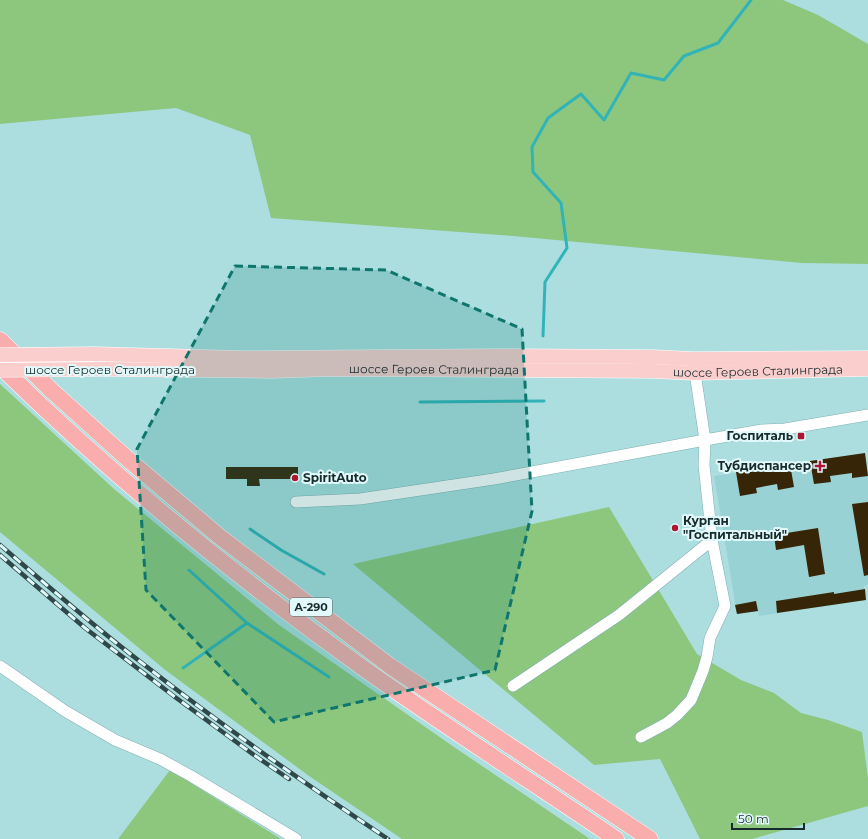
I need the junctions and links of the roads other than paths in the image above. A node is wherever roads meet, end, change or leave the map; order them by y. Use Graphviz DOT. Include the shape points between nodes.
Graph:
graph roads {
  1 [pos="0,340"];
  2 [pos="0,355"];
  3 [pos="868,358"];
  4 [pos="694,359"];
  5 [pos="0,366"];
  6 [pos="868,369"];
  7 [pos="0,370"];
  8 [pos="695,373"];
  9 [pos="868,415"];
  10 [pos="705,440"];
  11 [pos="296,502"];
  12 [pos="712,540"];
  13 [pos="0,666"];
  14 [pos="513,686"];
  15 [pos="641,737"];
  16 [pos="294,839"];
  17 [pos="616,839"];
  18 [pos="650,839"];
  1 -- 18 [label="highway, А-290" via="131,462 220,537 390,666"];
  2 -- 4 [label="main road, шоссе Героев Сталинграда, bridge"];
  3 -- 4 [label="main road, шоссе Героев Сталинграда"];
  4 -- 8 [label="street"];
  5 -- 17 [label="highway, А-290" via="115,472 294,617 435,718"];
  6 -- 8 [label="main road, шоссе Героев Сталинграда"];
  7 -- 8 [label="main road, шоссе Героев Сталинграда, bridge" via="331,369"];
  8 -- 10 [label="street"];
  9 -- 10 [label="street"];
  10 -- 11 [label="street" via="494,480 360,499"];
  10 -- 12 [label="street" via="704,465"];
  12 -- 14 [label="street" via="619,615"];
  12 -- 15 [label="street" via="725,606 710,638 703,671 695,692 684,708 667,723"];
  13 -- 16 [label="street" via="72,715 115,740 191,776"];
}
